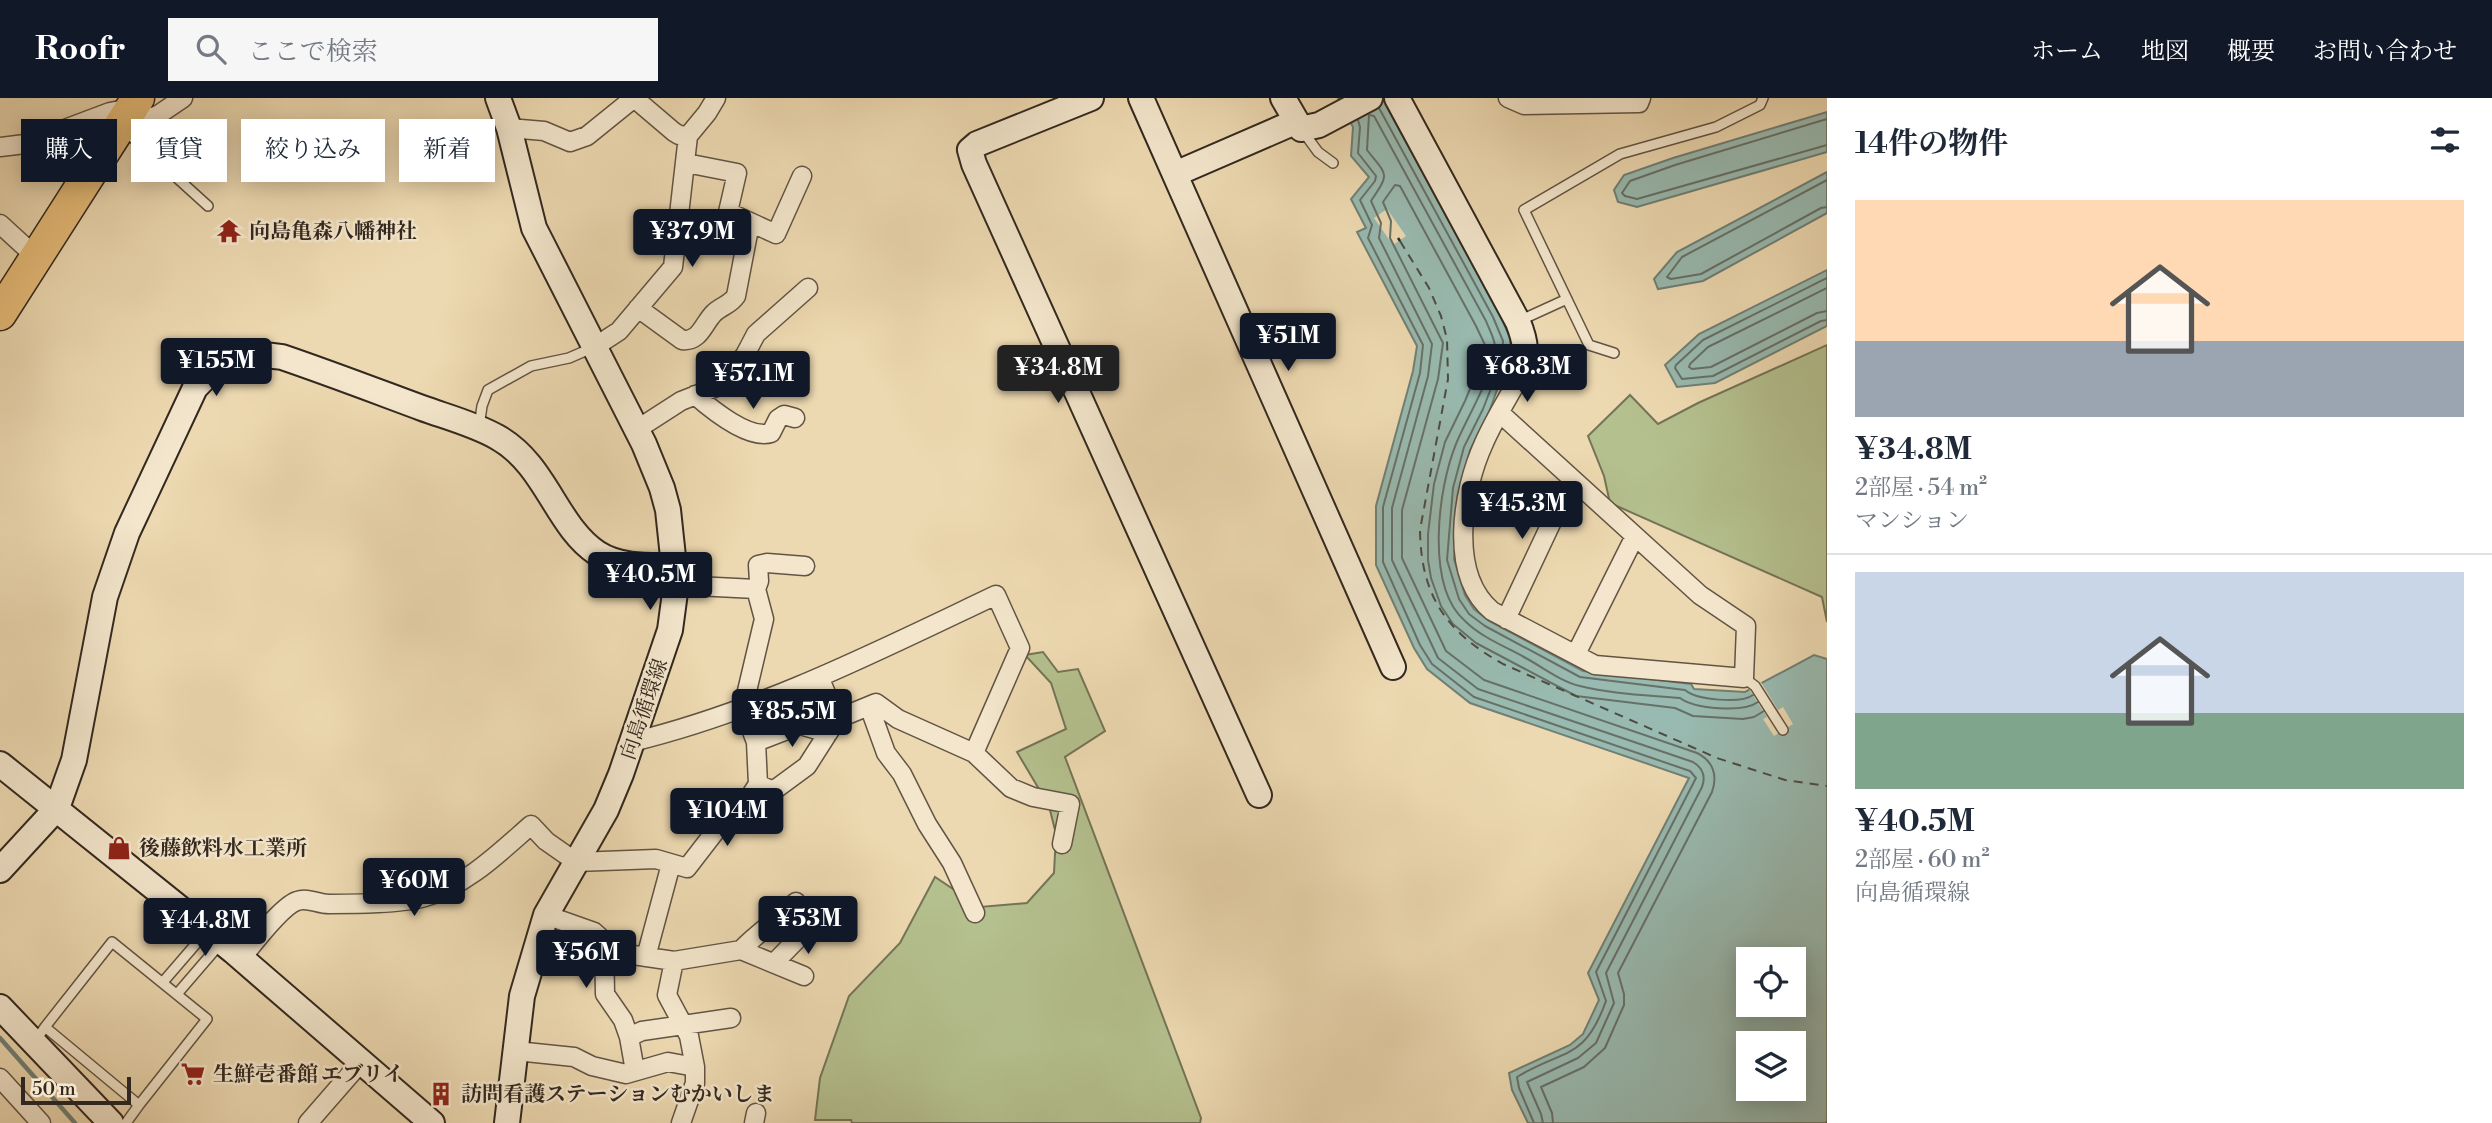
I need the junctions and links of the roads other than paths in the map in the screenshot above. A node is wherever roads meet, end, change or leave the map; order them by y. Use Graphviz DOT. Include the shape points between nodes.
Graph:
graph roads {
  1 [pos="183,98"];
  2 [pos="498,98"];
  3 [pos="716,98"];
  4 [pos="1091,98"];
  5 [pos="1141,98"];
  6 [pos="1283,98"];
  7 [pos="1370,98"];
  8 [pos="1397,98"];
  9 [pos="1508,98"];
  10 [pos="1642,98"];
  11 [pos="1763,98"];
  12 [pos="129,110"];
  13 [pos="1298,125"];
  14 [pos="509,128"];
  15 [pos="688,136"];
  16 [pos="0,147"];
  17 [pos="686,163"];
  18 [pos="1333,163"];
  19 [pos="1175,174"];
  20 [pos="802,176"];
  21 [pos="208,206"];
  22 [pos="0,223"];
  23 [pos="750,223"];
  24 [pos="36,257"];
  25 [pos="808,288"];
  26 [pos="1567,299"];
  27 [pos="638,308"];
  28 [pos="0,314"];
  29 [pos="1518,322"];
  30 [pos="593,348"];
  31 [pos="1614,354"];
  32 [pos="1520,376"];
  33 [pos="695,395"];
  34 [pos="1501,414"];
  35 [pos="795,418"];
  36 [pos="479,429"];
  37 [pos="636,430"];
  38 [pos="1572,479"];
  39 [pos="1635,536"];
  40 [pos="805,566"];
  41 [pos="675,576"];
  42 [pos="756,589"];
  43 [pos="1506,619"];
  44 [pos="1576,654"];
  45 [pos="1394,667"];
  46 [pos="820,679"];
  47 [pos="1749,682"];
  48 [pos="869,706"];
  49 [pos="743,708"];
  50 [pos="832,726"];
  51 [pos="1783,730"];
  52 [pos="632,742"];
  53 [pos="756,742"];
  54 [pos="974,753"];
  55 [pos="2,768"];
  56 [pos="758,784"];
  57 [pos="1259,795"];
  58 [pos="57,808"];
  59 [pos="1062,844"];
  60 [pos="576,862"];
  61 [pos="671,863"];
  62 [pos="0,870"];
  63 [pos="796,902"];
  64 [pos="975,913"];
  65 [pos="546,915"];
  66 [pos="815,921"];
  67 [pos="214,937"];
  68 [pos="606,950"];
  69 [pos="741,950"];
  70 [pos="646,957"];
  71 [pos="241,959"];
  72 [pos="674,961"];
  73 [pos="774,963"];
  74 [pos="804,976"];
  75 [pos="163,982"];
  76 [pos="177,994"];
  77 [pos="0,1007"];
  78 [pos="731,1018"];
  79 [pos="684,1024"];
  80 [pos="39,1035"];
  81 [pos="629,1037"];
  82 [pos="516,1051"];
  83 [pos="361,1062"];
  84 [pos="695,1067"];
  85 [pos="635,1071"];
  86 [pos="0,1078"];
  87 [pos="139,1105"];
  88 [pos="41,1123"];
  89 [pos="111,1123"];
  90 [pos="126,1123"];
  91 [pos="308,1123"];
  92 [pos="432,1123"];
  93 [pos="507,1123"];
  94 [pos="681,1123"];
  1 -- 12 [label="street" via="150,117"];
  2 -- 14 [label="street, 向島循環線"];
  3 -- 15 [label="street"];
  4 -- 57 [label="street" via="970,150"];
  5 -- 19 [label="street"];
  6 -- 13 [label="street"];
  7 -- 13 [label="street" via="1319,125"];
  8 -- 29 [label="street"];
  9 -- 10 [label="street" via="1524,105 1639,103"];
  11 -- 26 [label="lane" via="1760,105 1716,127 1620,154 1524,210"];
  12 -- 16 [label="street" via="110,112 24,144"];
  12 -- 21 [label="lane"];
  12 -- 24 [label="highway"];
  13 -- 18 [label="lane" via="1318,152"];
  13 -- 19 [label="street"];
  14 -- 15 [label="street" via="544,131 570,142 587,135 634,98 674,132"];
  14 -- 30 [label="street, 向島循環線" via="534,228"];
  15 -- 17 [label="street"];
  17 -- 23 [label="street" via="737,173 728,212"];
  17 -- 27 [label="street" via="673,267"];
  19 -- 45 [label="street"];
  20 -- 23 [label="street" via="776,233"];
  22 -- 24 [label="street"];
  23 -- 27 [label="street" via="736,296 715,312 699,335 681,340"];
  24 -- 28 [label="highway"];
  25 -- 33 [label="street" via="756,334 719,386"];
  26 -- 29 [label="lane"];
  26 -- 31 [label="lane" via="1589,345"];
  27 -- 30 [label="street" via="619,331"];
  29 -- 32 [label="street" via="1526,348"];
  30 -- 36 [label="lane" via="531,366 488,390"];
  30 -- 37 [label="street, 向島循環線"];
  32 -- 34 [label="street"];
  33 -- 35 [label="street" via="741,428 765,436 784,415"];
  33 -- 37 [label="street"];
  34 -- 38 [label="street"];
  34 -- 43 [label="street" via="1474,472 1463,540 1475,592 1480,601"];
  36 -- 41 [label="street" via="516,450 596,552"];
  36 -- 58 [label="street" via="282,357 243,356 209,372 190,397 127,533 105,597 75,761"];
  37 -- 41 [label="street, 向島循環線" via="668,510"];
  38 -- 39 [label="street"];
  38 -- 43 [label="street"];
  39 -- 44 [label="street"];
  39 -- 47 [label="street" via="1700,595 1746,625"];
  40 -- 42 [label="street" via="758,565"];
  41 -- 42 [label="street"];
  41 -- 52 [label="street, 向島循環線" via="670,630"];
  42 -- 49 [label="street" via="764,619"];
  43 -- 44 [label="street"];
  44 -- 47 [label="street" via="1595,665"];
  46 -- 49 [label="street"];
  46 -- 50 [label="street"];
  46 -- 54 [label="street" via="996,595 1020,648"];
  47 -- 51 [label="lane"];
  48 -- 50 [label="street"];
  48 -- 54 [label="street" via="876,703 898,719"];
  48 -- 64 [label="street" via="886,753 952,863"];
  49 -- 52 [label="street"];
  49 -- 53 [label="street"];
  50 -- 53 [label="street" via="800,725"];
  50 -- 56 [label="street" via="807,766 773,791"];
  52 -- 60 [label="street, 向島循環線" via="606,810"];
  53 -- 56 [label="street"];
  54 -- 59 [label="street" via="1012,788 1070,804"];
  55 -- 58 [label="street"];
  56 -- 61 [label="street" via="740,812 724,820 687,869"];
  58 -- 62 [label="street"];
  58 -- 67 [label="street"];
  60 -- 61 [label="street" via="656,859"];
  60 -- 65 [label="street, 向島循環線"];
  60 -- 71 [label="street" via="531,825 461,880 422,898 324,904 295,901"];
  61 -- 70 [label="street"];
  63 -- 69 [label="street"];
  65 -- 68 [label="street" via="594,932"];
  65 -- 82 [label="street, 向島循環線" via="522,996"];
  66 -- 73 [label="street"];
  67 -- 71 [label="street"];
  67 -- 75 [label="lane"];
  67 -- 76 [label="lane"];
  68 -- 70 [label="street"];
  68 -- 81 [label="street" via="605,993"];
  69 -- 72 [label="street"];
  69 -- 73 [label="street"];
  70 -- 72 [label="street"];
  71 -- 83 [label="street"];
  72 -- 79 [label="street" via="667,995"];
  73 -- 74 [label="street"];
  75 -- 76 [label="lane"];
  75 -- 80 [label="lane" via="112,942"];
  76 -- 87 [label="lane" via="207,1019"];
  77 -- 80 [label="street"];
  78 -- 79 [label="street"];
  79 -- 81 [label="street"];
  79 -- 84 [label="street"];
  80 -- 87 [label="lane"];
  80 -- 89 [label="street"];
  81 -- 85 [label="street"];
  82 -- 85 [label="street" via="574,1057 592,1066"];
  82 -- 93 [label="street, 向島循環線"];
  83 -- 91 [label="street"];
  83 -- 92 [label="street"];
  84 -- 85 [label="street" via="668,1062"];
  84 -- 94 [label="street" via="695,1083"];
  86 -- 88 [label="street"];
  87 -- 90 [label="lane"];
}
